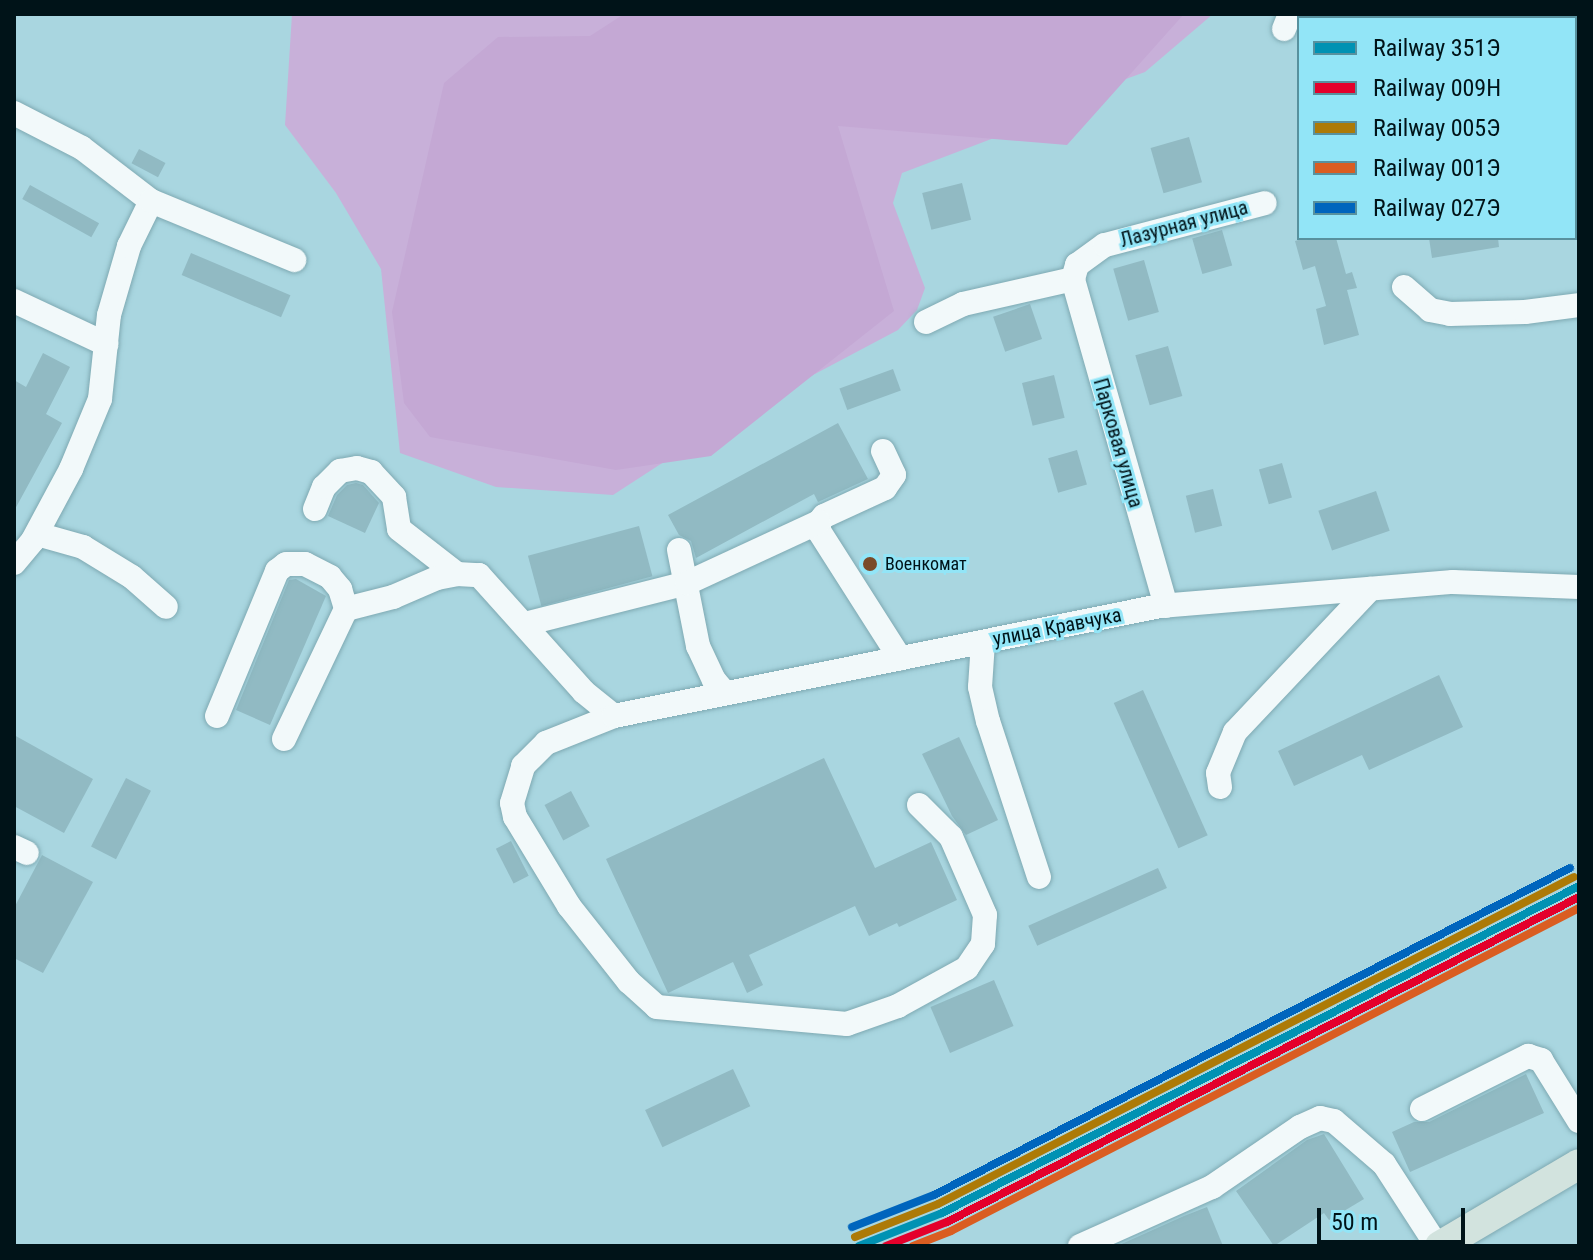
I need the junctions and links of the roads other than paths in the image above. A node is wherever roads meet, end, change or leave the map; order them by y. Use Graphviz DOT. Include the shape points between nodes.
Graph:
graph roads {
  1 [pos="14,113"];
  2 [pos="151,201"];
  3 [pos="1265,203"];
  4 [pos="294,260"];
  5 [pos="1073,279"];
  6 [pos="1404,287"];
  7 [pos="14,301"];
  8 [pos="1579,305"];
  9 [pos="926,322"];
  10 [pos="106,344"];
  11 [pos="883,451"];
  12 [pos="315,509"];
  13 [pos="819,522"];
  14 [pos="37,534"];
  15 [pos="679,550"];
  16 [pos="14,563"];
  17 [pos="457,574"];
  18 [pos="687,583"];
  19 [pos="1579,587"];
  20 [pos="1370,589"];
  21 [pos="1166,606"];
  22 [pos="166,607"];
  23 [pos="346,609"];
  24 [pos="525,624"];
  25 [pos="983,642"];
  26 [pos="900,658"];
  27 [pos="725,693"];
  28 [pos="217,716"];
  29 [pos="614,716"];
  30 [pos="284,739"];
  31 [pos="1220,787"];
  32 [pos="919,805"];
  33 [pos="1039,877"];
  34 [pos="1422,1109"];
  35 [pos="1579,1121"];
  36 [pos="1579,1164"];
  37 [pos="1080,1246"];
  38 [pos="1438,1246"];
  1 -- 2 [label="lane" via="82,148"];
  2 -- 4 [label="lane"];
  2 -- 10 [label="lane" via="129,246"];
  3 -- 5 [label="lane, Лазурная улица" via="1105,245 1077,265"];
  5 -- 9 [label="lane" via="963,304"];
  5 -- 21 [label="lane, Парковая улица"];
  6 -- 8 [label="lane" via="1430,310 1450,314"];
  7 -- 10 [label="lane"];
  10 -- 14 [label="lane" via="100,399"];
  11 -- 13 [label="lane" via="894,475 885,488"];
  12 -- 17 [label="lane" via="324,487 340,471 371,472 394,497 399,529"];
  13 -- 18 [label="lane"];
  13 -- 26 [label="lane" via="824,540"];
  14 -- 16 [label="lane"];
  14 -- 22 [label="lane" via="83,547 132,577"];
  15 -- 18 [label="lane"];
  17 -- 23 [label="lane"];
  17 -- 24 [label="lane" via="479,575"];
  18 -- 24 [label="lane"];
  18 -- 27 [label="lane" via="698,646"];
  19 -- 20 [label="lane, улица Кравчука" via="1453,582"];
  20 -- 21 [label="lane, улица Кравчука"];
  20 -- 31 [label="lane" via="1235,732 1218,773"];
  21 -- 25 [label="lane, улица Кравчука"];
  23 -- 28 [label="lane" via="330,577 305,564 286,564 277,571"];
  23 -- 30 [label="lane"];
  24 -- 29 [label="lane" via="584,692"];
  25 -- 26 [label="lane, улица Кравчука"];
  25 -- 33 [label="lane" via="980,687 988,721"];
  26 -- 27 [label="lane, улица Кравчука"];
  27 -- 29 [label="lane, улица Кравчука"];
  29 -- 32 [label="lane, улица Кравчука" via="546,743 523,766 512,803 515,817 569,906 629,982 657,1007 847,1024 898,1006 967,968 983,944 985,915 951,837"];
  34 -- 35 [label="lane" via="1528,1056 1541,1060"];
  36 -- 38 [label="main road"];
  37 -- 38 [label="lane" via="1212,1187 1320,1118 1334,1121 1384,1164"];
}
